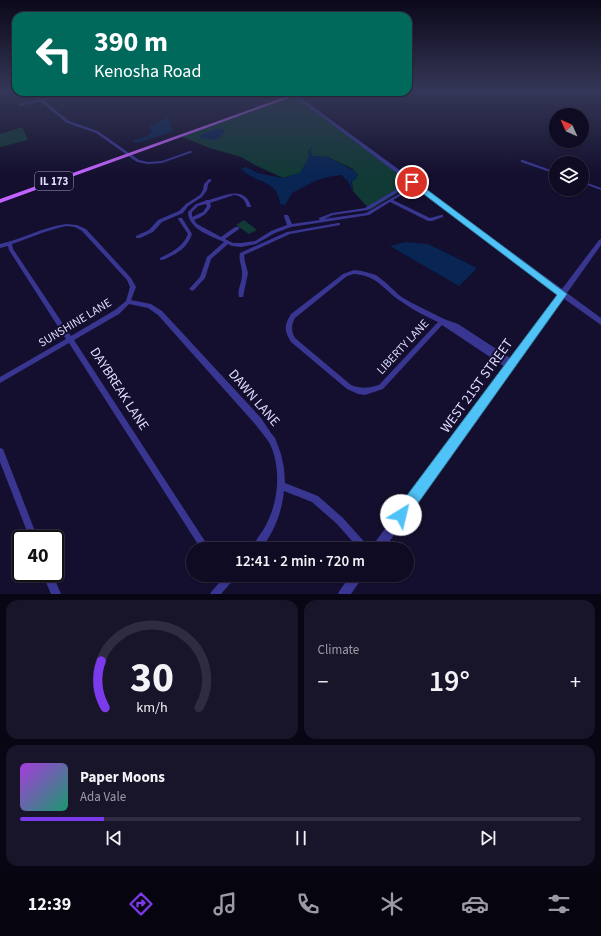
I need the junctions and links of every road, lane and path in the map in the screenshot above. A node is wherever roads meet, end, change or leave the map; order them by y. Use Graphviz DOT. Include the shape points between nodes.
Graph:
graph roads {
  1 [pos="64,119"];
  2 [pos="225,119"];
  3 [pos="328,119"];
  4 [pos="191,152"];
  5 [pos="128,155"];
  6 [pos="522,161"];
  7 [pos="549,171"];
  8 [pos="210,180"];
  9 [pos="414,183"];
  10 [pos="589,185"];
  11 [pos="601,189"];
  12 [pos="390,200"];
  13 [pos="0,201"];
  14 [pos="207,201"];
  15 [pos="186,206"];
  16 [pos="249,206"];
  17 [pos="193,208"];
  18 [pos="286,216"];
  19 [pos="441,216"];
  20 [pos="180,219"];
  21 [pos="191,219"];
  22 [pos="318,220"];
  23 [pos="338,224"];
  24 [pos="290,226"];
  25 [pos="237,228"];
  26 [pos="203,230"];
  27 [pos="190,234"];
  28 [pos="266,236"];
  29 [pos="138,237"];
  30 [pos="220,239"];
  31 [pos="273,240"];
  32 [pos="601,241"];
  33 [pos="227,242"];
  34 [pos="10,244"];
  35 [pos="0,246"];
  36 [pos="162,259"];
  37 [pos="192,289"];
  38 [pos="563,294"];
  39 [pos="241,296"];
  40 [pos="128,302"];
  41 [pos="442,321"];
  42 [pos="601,322"];
  43 [pos="70,340"];
  44 [pos="511,365"];
  45 [pos="0,380"];
  46 [pos="0,452"];
  47 [pos="282,486"];
  48 [pos="30,530"];
  49 [pos="201,542"];
  50 [pos="260,542"];
  51 [pos="359,542"];
  52 [pos="382,542"];
  53 [pos="51,582"];
  54 [pos="223,582"];
  55 [pos="353,582"];
  56 [pos="56,594"];
  57 [pos="215,594"];
  58 [pos="344,594"];
  1 -- 5 [label="street" via="98,132"];
  2 -- 5 [label="main road, IL 173"];
  3 -- 9 [label="street"];
  4 -- 5 [label="street" via="153,163 138,161"];
  5 -- 13 [label="main road, IL 173"];
  6 -- 7 [label="street"];
  8 -- 15 [label="street" via="201,196"];
  9 -- 12 [label="street"];
  9 -- 22 [label="street" via="366,209 332,214"];
  9 -- 38 [label="street"];
  10 -- 11 [label="street"];
  12 -- 19 [label="street" via="430,220"];
  12 -- 22 [label="street" via="367,214"];
  14 -- 16 [label="street" via="238,194 244,197"];
  14 -- 17 [label="street"];
  14 -- 21 [label="street" via="209,206 206,211"];
  15 -- 17 [label="street"];
  15 -- 29 [label="street" via="181,212 160,221 151,231"];
  17 -- 21 [label="street" via="190,212"];
  18 -- 24 [label="street"];
  20 -- 27 [label="street"];
  21 -- 26 [label="street"];
  22 -- 24 [label="street"];
  23 -- 31 [label="street" via="289,233"];
  24 -- 28 [label="street"];
  25 -- 30 [label="street"];
  26 -- 27 [label="street"];
  26 -- 30 [label="street"];
  27 -- 36 [label="street" via="183,247"];
  28 -- 31 [label="street"];
  28 -- 33 [label="street" via="249,244"];
  30 -- 33 [label="street"];
  31 -- 39 [label="street" via="242,254 245,273 240,289"];
  32 -- 38 [label="street, WEST 21ST STREET"];
  33 -- 37 [label="street" via="210,258 202,278"];
  34 -- 35 [label="street, SUNSHINE LANE"];
  34 -- 40 [label="street, SUNSHINE LANE" via="58,226 74,225 82,228 129,279 133,286"];
  34 -- 43 [label="street, DAYBREAK LANE"];
  38 -- 42 [label="street"];
  38 -- 44 [label="street, WEST 21ST STREET"];
  40 -- 43 [label="street, SUNSHINE LANE" via="117,312"];
  40 -- 47 [label="street, DAWN LANE" via="149,306 160,313 258,421 276,450"];
  41 -- 41 [label="street, LIBERTY LANE" via="398,297 374,276 365,272 354,272 345,275 293,316 288,324 288,333 349,387 368,392 381,387"];
  41 -- 44 [label="street, LIBERTY LANE" via="460,335"];
  43 -- 45 [label="street, SUNSHINE LANE"];
  43 -- 49 [label="street, DAYBREAK LANE"];
  44 -- 52 [label="street, WEST 21ST STREET"];
  46 -- 48 [label="street"];
  47 -- 50 [label="street, DAWN LANE" via="267,533"];
  47 -- 51 [label="street" via="315,499"];
  53 -- 56 [label="street"];
  54 -- 57 [label="street"];
  55 -- 58 [label="street"];
}
